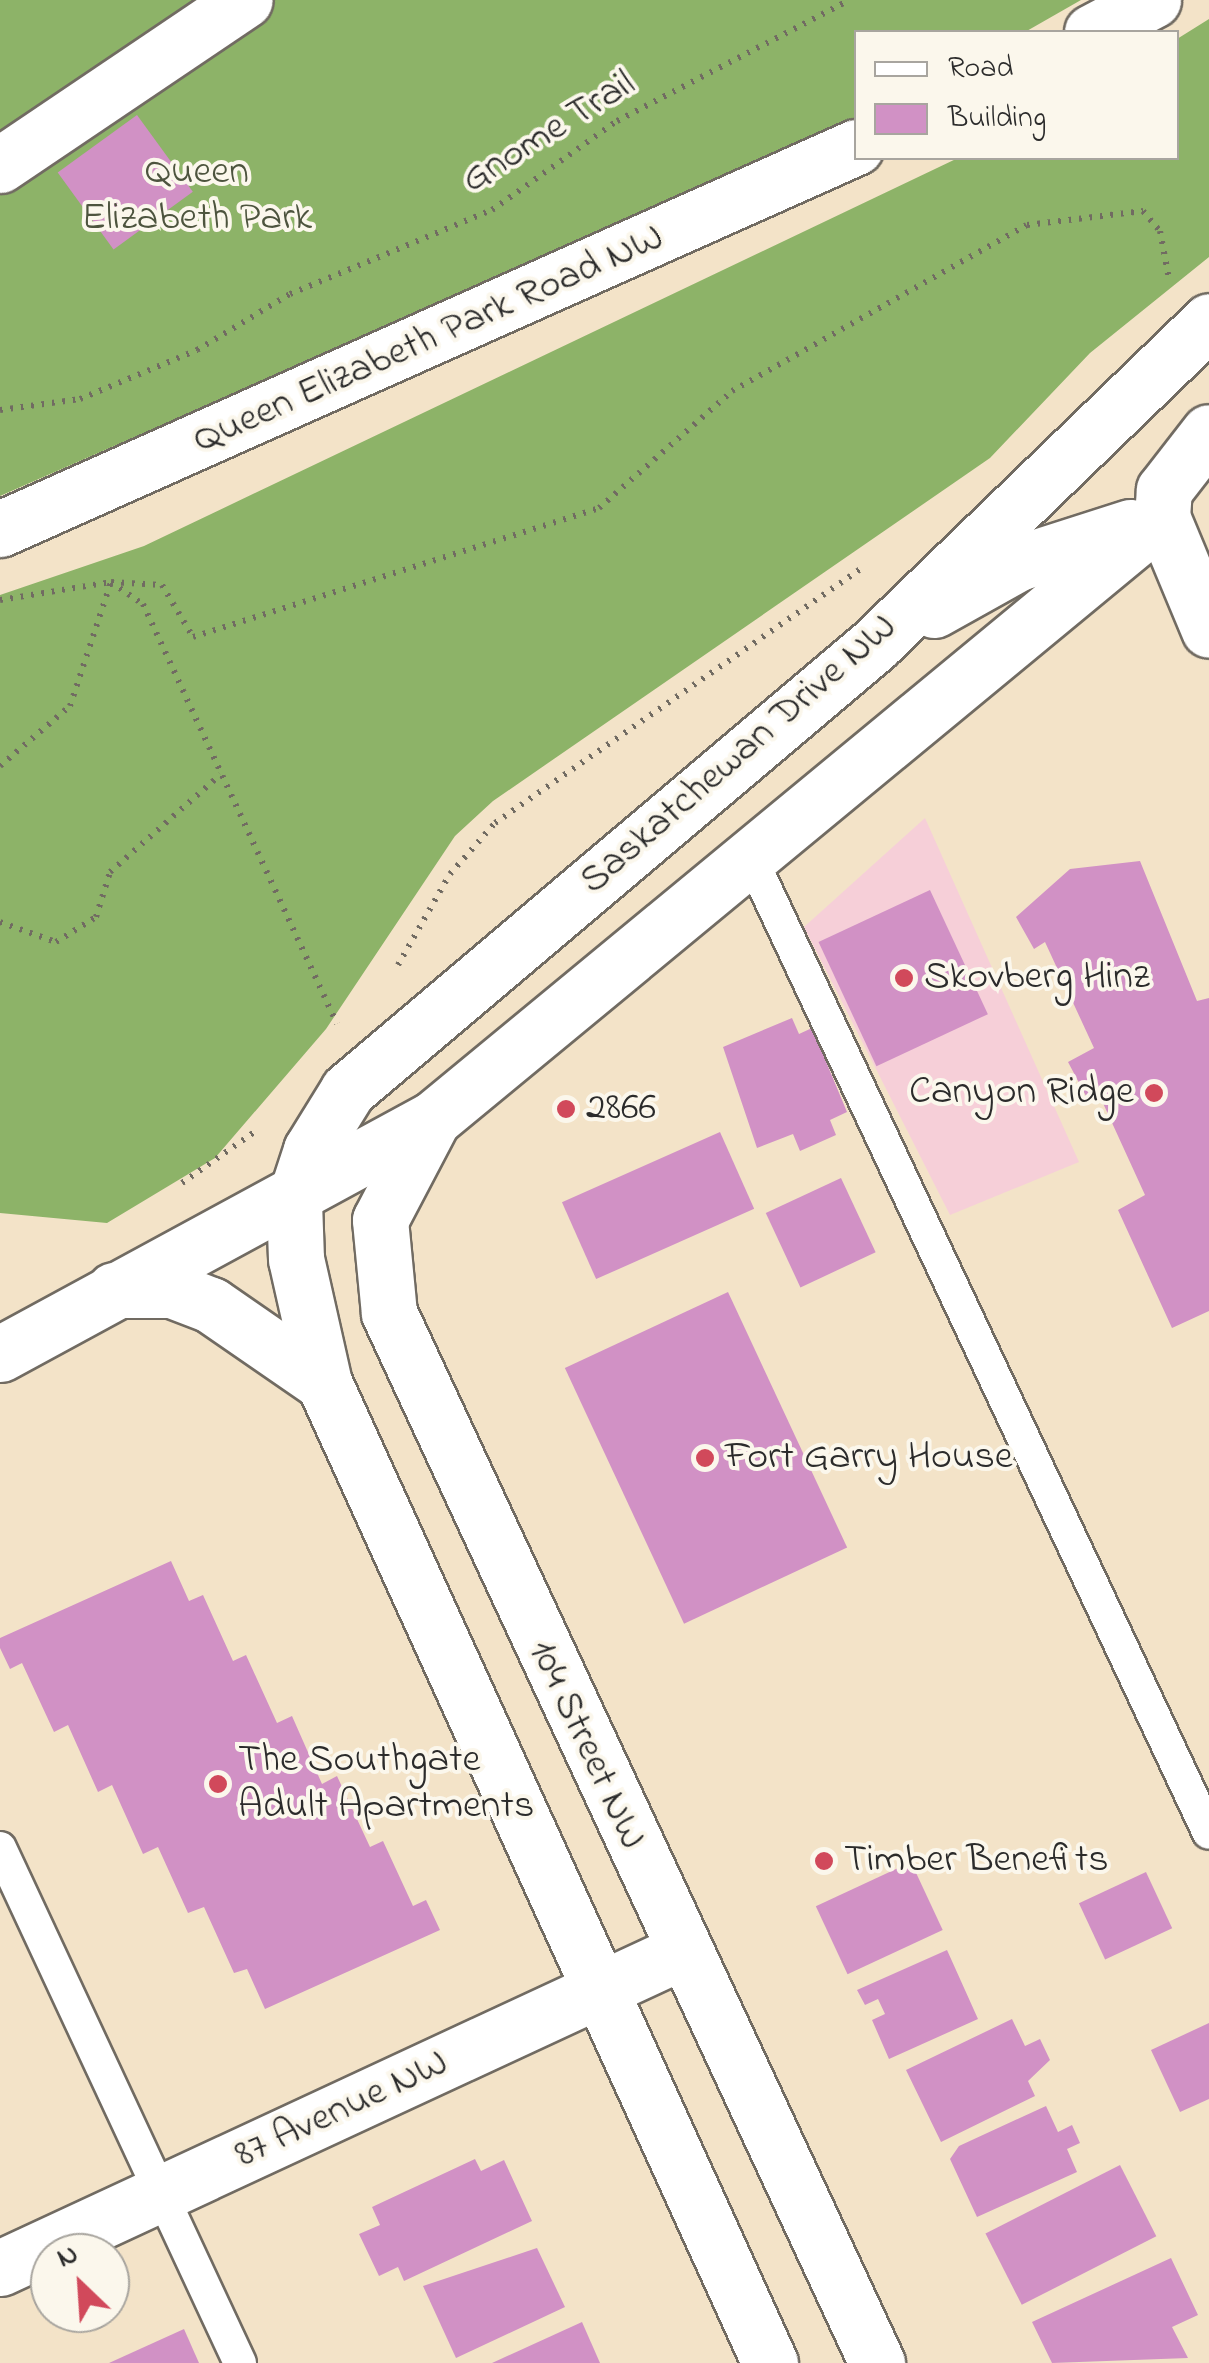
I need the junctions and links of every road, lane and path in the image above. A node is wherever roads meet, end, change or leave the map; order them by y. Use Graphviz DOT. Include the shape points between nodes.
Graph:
graph roads {
  1 [pos="245,0"];
  2 [pos="848,0"];
  3 [pos="1152,0"];
  4 [pos="1096,30"];
  5 [pos="854,148"];
  6 [pos="0,165"];
  7 [pos="1191,312"];
  8 [pos="0,410"];
  9 [pos="1209,432"];
  10 [pos="1162,517"];
  11 [pos="0,529"];
  12 [pos="879,557"];
  13 [pos="111,582"];
  14 [pos="0,600"];
  15 [pos="1209,630"];
  16 [pos="874,645"];
  17 [pos="0,766"];
  18 [pos="220,775"];
  19 [pos="750,856"];
  20 [pos="0,922"];
  21 [pos="387,975"];
  22 [pos="353,1014"];
  23 [pos="340,1029"];
  24 [pos="330,1042"];
  25 [pos="433,1119"];
  26 [pos="264,1122"];
  27 [pos="168,1191"];
  28 [pos="294,1202"];
  29 [pos="109,1290"];
  30 [pos="0,1354"];
  31 [pos="324,1383"];
  32 [pos="1209,1833"];
  33 [pos="0,1848"];
  34 [pos="683,1951"];
  35 [pos="598,1991"];
  36 [pos="163,2192"];
  37 [pos="0,2268"];
  38 [pos="240,2363"];
  39 [pos="770,2363"];
  40 [pos="877,2363"];
  1 -- 6 [label="main road"];
  2 -- 8 [label="path, Gnome Trail" via="617,120 492,210 290,294 197,350 80,399"];
  3 -- 4 [label="main road"];
  5 -- 11 [label="main road, Queen Elizabeth Park Road NW"];
  7 -- 13 [label="path" via="1160,232 1142,212 1027,225 732,391 599,508 193,637 162,585"];
  7 -- 16 [label="main road, Saskatchewan Drive NW"];
  9 -- 10 [label="main road" via="1164,490"];
  10 -- 15 [label="main road"];
  10 -- 16 [label="main road" via="1018,563"];
  10 -- 19 [label="main road, Saskatchewan Drive NW"];
  12 -- 21 [label="path" via="494,823"];
  13 -- 14 [label="path"];
  13 -- 17 [label="path" via="70,706"];
  13 -- 18 [label="path" via="143,604"];
  16 -- 28 [label="main road, Saskatchewan Drive NW" via="348,1090 311,1150"];
  18 -- 20 [label="path" via="110,872 96,917 56,942"];
  18 -- 23 [label="path"];
  19 -- 25 [label="main road, Saskatchewan Drive NW"];
  19 -- 32 [label="lane"];
  22 -- 23 [label="path"];
  23 -- 24 [label="path"];
  25 -- 28 [label="main road, Saskatchewan Drive NW"];
  25 -- 34 [label="main road, 104 Street NW" via="380,1220 389,1313"];
  26 -- 27 [label="path"];
  28 -- 29 [label="main road, Saskatchewan Drive NW"];
  28 -- 31 [label="main road" via="296,1259"];
  29 -- 30 [label="main road, Saskatchewan Drive NW"];
  29 -- 31 [label="main road" via="172,1290 211,1306"];
  31 -- 35 [label="main road"];
  33 -- 36 [label="lane"];
  34 -- 35 [label="main road, 87 Avenue NW"];
  34 -- 40 [label="main road, 104 Street NW"];
  35 -- 36 [label="main road, 87 Avenue NW"];
  35 -- 39 [label="main road"];
  36 -- 37 [label="main road, 87 Avenue NW"];
  36 -- 38 [label="lane"];
}
